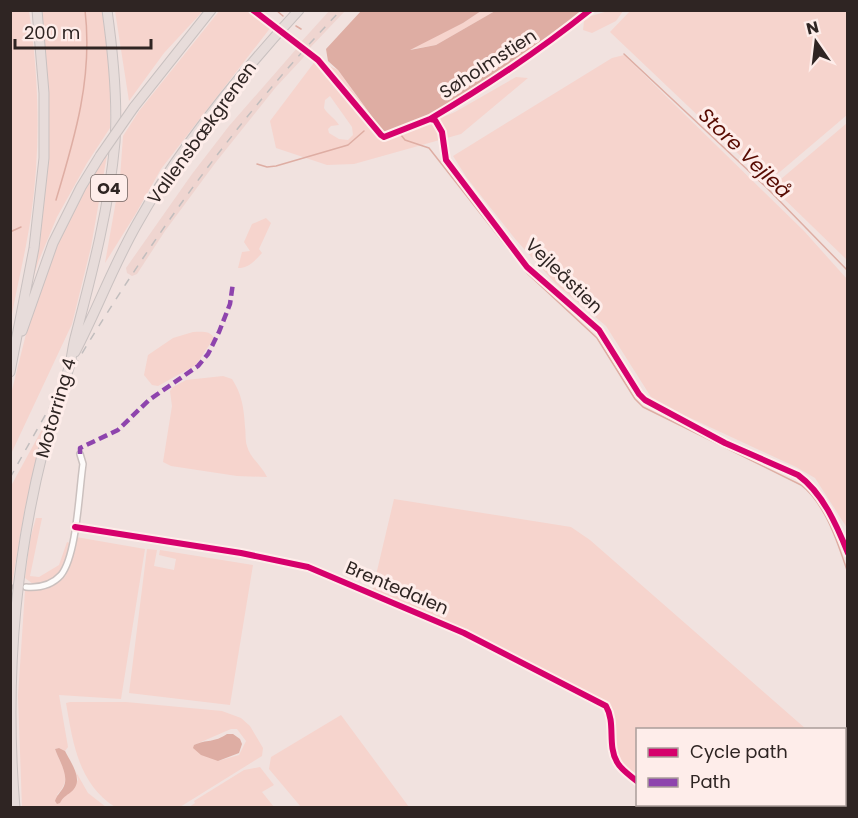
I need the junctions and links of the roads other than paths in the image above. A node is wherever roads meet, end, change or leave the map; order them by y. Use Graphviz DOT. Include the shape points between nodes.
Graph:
graph roads {
  1 [pos="37,10"];
  2 [pos="107,10"];
  3 [pos="211,10"];
  4 [pos="299,10"];
  5 [pos="13,358"];
  6 [pos="70,362"];
  7 [pos="10,372"];
  8 [pos="80,454"];
  9 [pos="75,527"];
  10 [pos="26,587"];
  11 [pos="636,780"];
  12 [pos="15,807"];
  1 -- 5 [label="highway" via="44,93 44,158 35,240"];
  2 -- 6 [label="highway, Motorring 4 / O4" via="115,140 98,249"];
  3 -- 5 [label="highway, bridge" via="134,107 81,187 37,283"];
  4 -- 6 [label="highway, Vallensbækgrenen" via="218,105 154,195 118,258"];
  5 -- 7 [label="highway"];
  6 -- 12 [label="highway, Motorring 4 / O4" via="43,451 17,594 11,693"];
  8 -- 9 [label="street"];
  9 -- 10 [label="street" via="69,558 60,576 44,586"];
  9 -- 11 [label="street, Brentedalen" via="295,563 464,633 606,706 612,719 615,760"];
}
